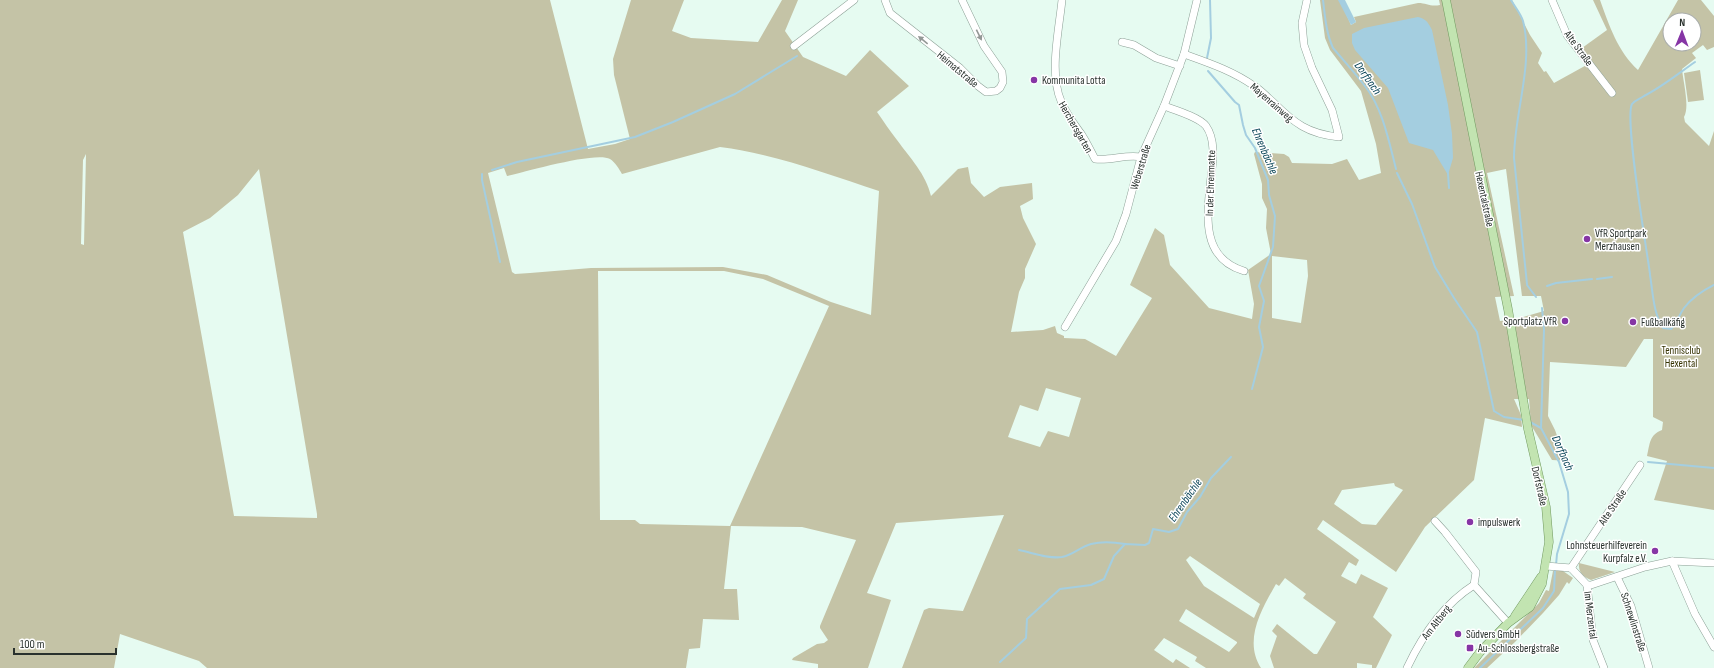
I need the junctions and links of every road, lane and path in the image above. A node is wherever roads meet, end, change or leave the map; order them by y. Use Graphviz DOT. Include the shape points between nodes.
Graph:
graph roads {
  1 [pos="854,0"];
  2 [pos="885,0"];
  3 [pos="962,0"];
  4 [pos="1062,0"];
  5 [pos="1197,0"];
  6 [pos="1307,0"];
  7 [pos="1446,0"];
  8 [pos="1547,0"];
  9 [pos="1553,3"];
  10 [pos="1122,42"];
  11 [pos="794,46"];
  12 [pos="1184,54"];
  13 [pos="1180,66"];
  14 [pos="1612,93"];
  15 [pos="1164,106"];
  16 [pos="1141,157"];
  17 [pos="1244,271"];
  18 [pos="1065,327"];
  19 [pos="1522,399"];
  20 [pos="1640,465"];
  21 [pos="1435,521"];
  22 [pos="1672,561"];
  23 [pos="1714,563"];
  24 [pos="1572,568"];
  25 [pos="1547,569"];
  26 [pos="1617,577"];
  27 [pos="1474,585"];
  28 [pos="1587,585"];
  29 [pos="1511,621"];
  30 [pos="1714,647"];
  31 [pos="1408,668"];
  32 [pos="1468,668"];
  33 [pos="1604,668"];
  34 [pos="1649,668"];
  1 -- 11 [label="street"];
  3 -- 2 [label="street, Heimatstraße, one-way" via="984,46 1002,72 1003,82 996,91 986,92 978,86 960,68 890,13"];
  4 -- 16 [label="street, Herchersgarten" via="1056,81 1060,100 1067,114 1095,159 1133,155"];
  5 -- 12 [label="street, Weberstraße"];
  6 -- 12 [label="street, Mayenrainweg" via="1302,23 1304,45 1332,110 1339,137 1326,136 1300,126 1250,83 1234,73"];
  7 -- 19 [label="main road, Hexentalstraße" via="1508,309"];
  8 -- 9 [label="street"];
  9 -- 14 [label="street, Alte Straße" via="1567,35"];
  10 -- 13 [label="street"];
  12 -- 13 [label="street, Weberstraße"];
  13 -- 15 [label="street, Weberstraße"];
  15 -- 16 [label="street, Weberstraße"];
  15 -- 17 [label="street, In der Ehrenmatte" via="1205,125 1210,135 1210,239 1221,259 1232,268"];
  16 -- 18 [label="street, Weberstraße" via="1126,214 1116,240"];
  19 -- 25 [label="main road, Dorfstraße" via="1546,507 1549,542"];
  20 -- 24 [label="street, Alte Straße"];
  21 -- 27 [label="street" via="1476,572"];
  22 -- 23 [label="street"];
  22 -- 26 [label="street"];
  22 -- 30 [label="street" via="1695,614"];
  24 -- 25 [label="street"];
  24 -- 28 [label="street"];
  25 -- 29 [label="main road, Dorfstraße"];
  26 -- 28 [label="street"];
  26 -- 34 [label="street, Schnewlinstraße" via="1631,606"];
  27 -- 29 [label="street"];
  27 -- 31 [label="street, Am Altberg" via="1459,595 1428,631 1418,644"];
  28 -- 33 [label="street, Im Merzental" via="1593,640"];
  29 -- 32 [label="main road, Dorfstraße"];
}
